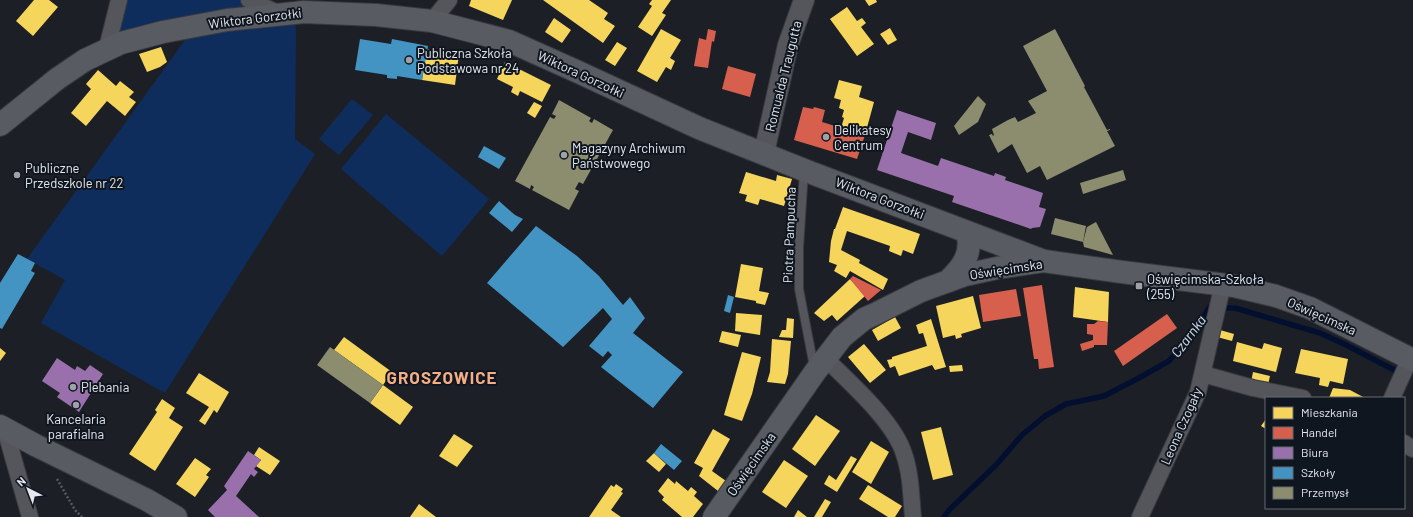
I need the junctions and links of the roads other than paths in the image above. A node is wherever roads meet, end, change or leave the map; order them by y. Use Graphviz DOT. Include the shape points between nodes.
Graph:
graph roads {
  1 [pos="119,0"];
  2 [pos="249,0"];
  3 [pos="449,0"];
  4 [pos="804,0"];
  5 [pos="280,14"];
  6 [pos="432,21"];
  7 [pos="107,48"];
  8 [pos="0,125"];
  9 [pos="764,154"];
  10 [pos="804,170"];
  11 [pos="966,232"];
  12 [pos="1044,261"];
  13 [pos="948,281"];
  14 [pos="1223,284"];
  15 [pos="1407,356"];
  16 [pos="820,365"];
  17 [pos="1203,374"];
  18 [pos="1298,397"];
  19 [pos="1392,397"];
  20 [pos="2,427"];
  21 [pos="30,517"];
  22 [pos="176,517"];
  23 [pos="714,517"];
  24 [pos="913,517"];
  25 [pos="1140,517"];
  1 -- 7 [label="street"];
  2 -- 5 [label="street"];
  3 -- 6 [label="street"];
  4 -- 9 [label="street, Romualda Traugutta" via="785,59"];
  5 -- 6 [label="main road, Wiktora Gorzołki" via="304,12 376,15"];
  5 -- 7 [label="main road, Wiktora Gorzołki" via="193,26"];
  6 -- 9 [label="main road, Wiktora Gorzołki" via="509,41 699,128"];
  7 -- 8 [label="main road, Wiktora Gorzołki" via="57,79"];
  9 -- 10 [label="main road, Wiktora Gorzołki"];
  10 -- 11 [label="main road, Wiktora Gorzołki"];
  10 -- 16 [label="lane, Piotra Pampucha" via="799,289"];
  11 -- 12 [label="main road, Wiktora Gorzołki"];
  11 -- 13 [label="main road" via="969,245 964,262"];
  12 -- 13 [label="main road, Oświęcimska" via="997,268"];
  12 -- 14 [label="main road, Oświęcimska"];
  13 -- 16 [label="main road, Oświęcimska" via="921,291 864,319 842,337"];
  14 -- 15 [label="main road, Oświęcimska" via="1251,289 1299,304"];
  14 -- 17 [label="street, Leona Czogały"];
  15 -- 19 [label="street"];
  16 -- 23 [label="main road, Oświęcimska"];
  16 -- 24 [label="street" via="862,395 894,433 904,452 910,474"];
  17 -- 18 [label="street"];
  17 -- 25 [label="street, Leona Czogały" via="1198,392"];
  20 -- 21 [label="street"];
  20 -- 22 [label="main road"];
}
